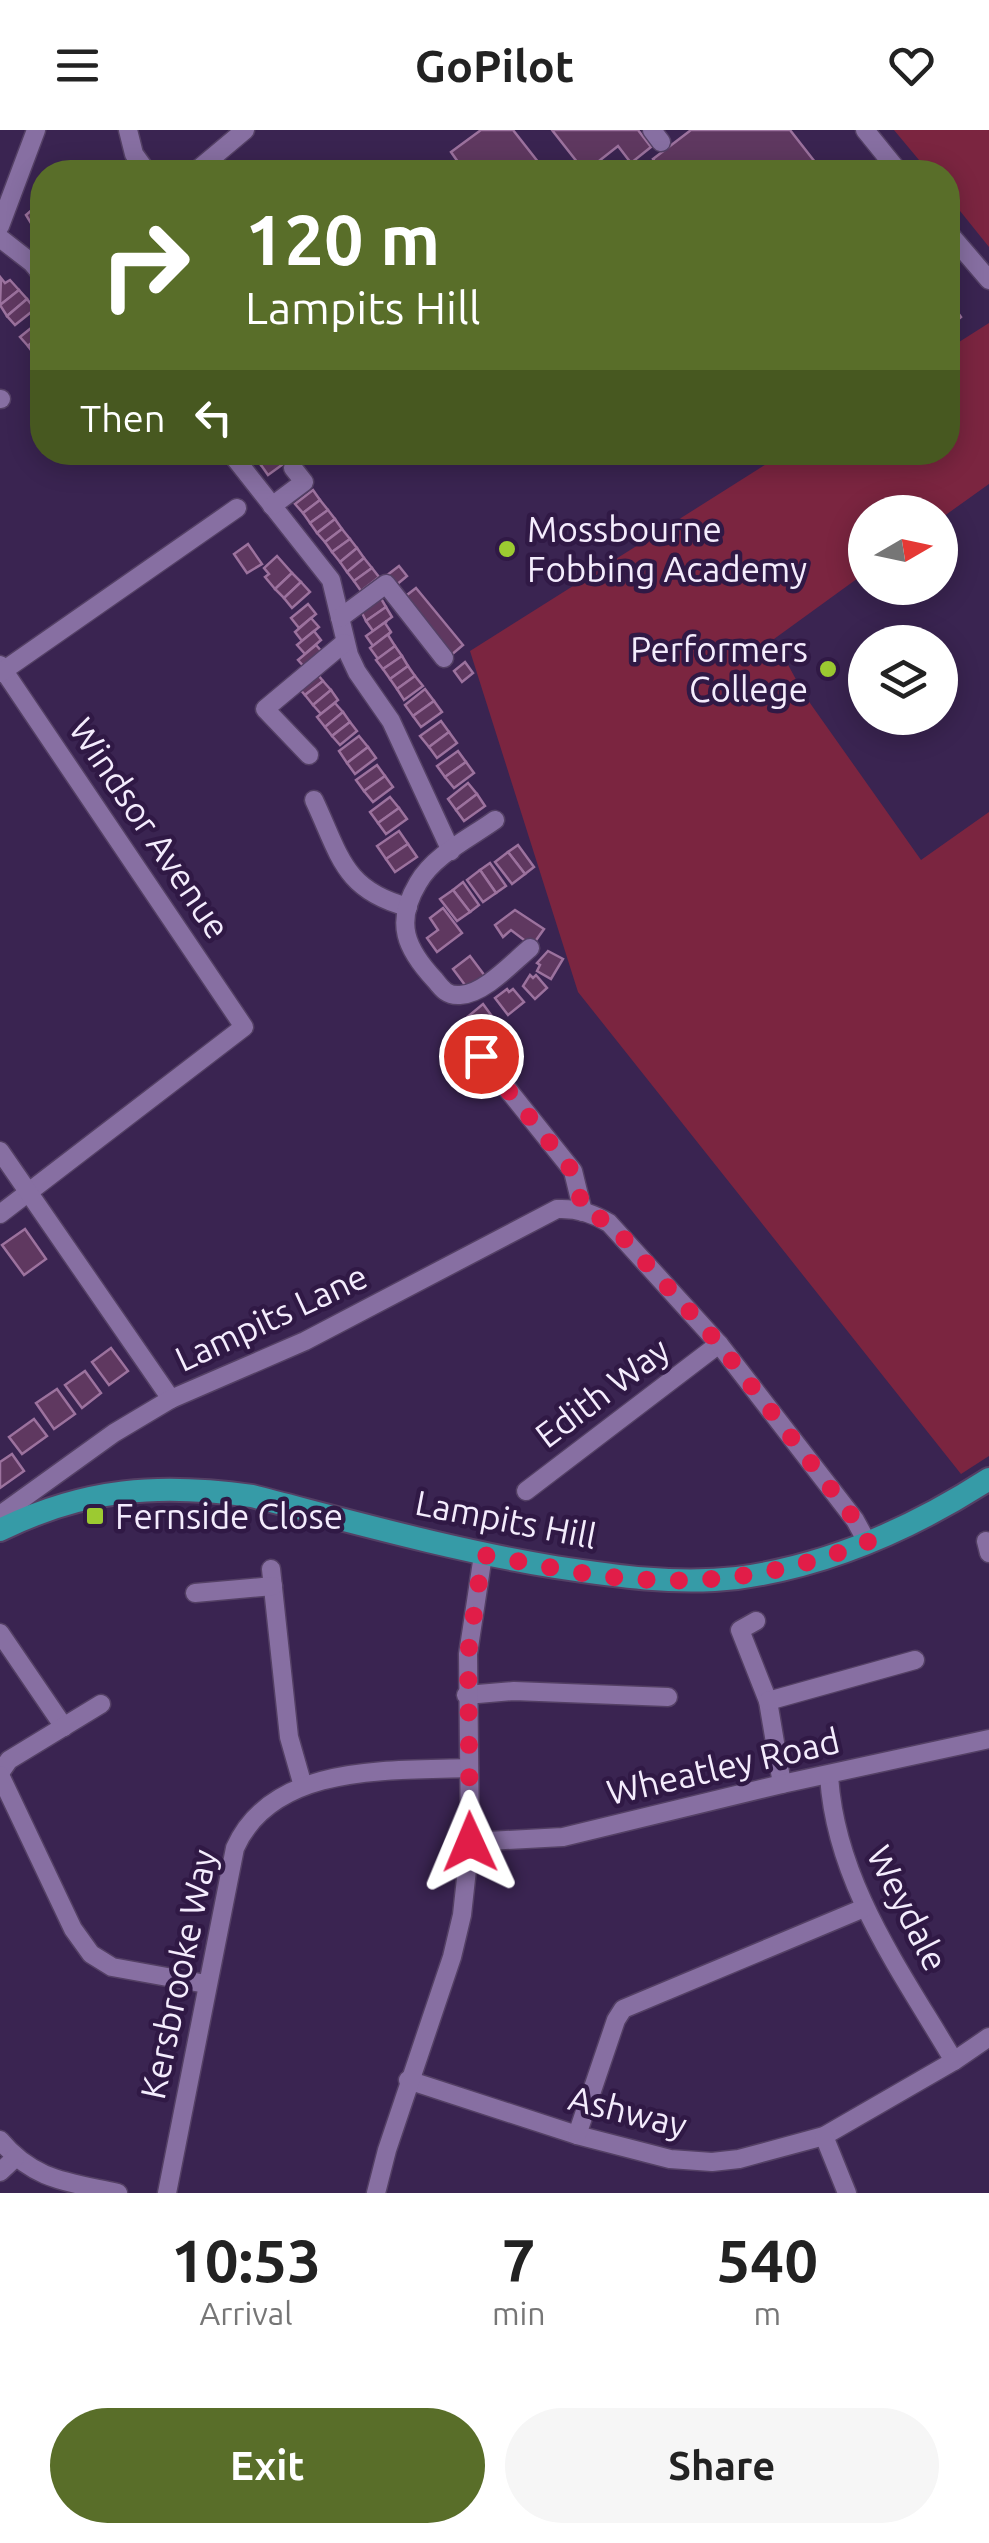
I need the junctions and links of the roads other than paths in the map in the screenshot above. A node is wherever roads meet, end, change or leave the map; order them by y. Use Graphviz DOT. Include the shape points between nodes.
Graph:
graph roads {
  1 [pos="36,130"];
  2 [pos="128,130"];
  3 [pos="245,130"];
  4 [pos="865,130"];
  5 [pos="138,160"];
  6 [pos="209,160"];
  7 [pos="889,160"];
  8 [pos="0,226"];
  9 [pos="0,238"];
  10 [pos="960,246"];
  11 [pos="30,261"];
  12 [pos="989,280"];
  13 [pos="240,465"];
  14 [pos="292,468"];
  15 [pos="272,506"];
  16 [pos="237,508"];
  17 [pos="340,618"];
  18 [pos="344,643"];
  19 [pos="444,658"];
  20 [pos="1,670"];
  21 [pos="309,755"];
  22 [pos="314,800"];
  23 [pos="495,820"];
  24 [pos="451,851"];
  25 [pos="408,907"];
  26 [pos="530,948"];
  27 [pos="481,1056"];
  28 [pos="0,1151"];
  29 [pos="30,1191"];
  30 [pos="584,1212"];
  31 [pos="0,1214"];
  32 [pos="719,1344"];
  33 [pos="170,1399"];
  34 [pos="989,1478"];
  35 [pos="526,1491"];
  36 [pos="0,1515"];
  37 [pos="0,1530"];
  38 [pos="868,1542"];
  39 [pos="483,1555"];
  40 [pos="195,1593"];
  41 [pos="756,1622"];
  42 [pos="0,1633"];
  43 [pos="915,1660"];
  44 [pos="466,1695"];
  45 [pos="668,1697"];
  46 [pos="768,1701"];
  47 [pos="101,1704"];
  48 [pos="64,1727"];
  49 [pos="989,1739"];
  50 [pos="469,1768"];
  51 [pos="0,1774"];
  52 [pos="829,1775"];
  53 [pos="782,1784"];
  54 [pos="302,1786"];
  55 [pos="470,1842"];
  56 [pos="864,1908"];
  57 [pos="206,1984"];
  58 [pos="989,2037"];
  59 [pos="954,2061"];
  60 [pos="408,2080"];
  61 [pos="577,2135"];
  62 [pos="824,2136"];
  63 [pos="0,2140"];
  64 [pos="15,2158"];
  65 [pos="0,2172"];
  66 [pos="118,2193"];
  67 [pos="167,2193"];
  68 [pos="376,2193"];
  69 [pos="846,2193"];
  1 -- 8 [label="street"];
  2 -- 5 [label="street"];
  3 -- 6 [label="street"];
  4 -- 7 [label="street"];
  9 -- 11 [label="street"];
  10 -- 12 [label="street"];
  13 -- 15 [label="street"];
  14 -- 15 [label="street" via="304,482"];
  15 -- 17 [label="street" via="331,580"];
  16 -- 20 [label="street"];
  17 -- 18 [label="street"];
  17 -- 19 [label="street" via="386,584"];
  18 -- 21 [label="street" via="265,709"];
  18 -- 24 [label="street" via="391,721"];
  20 -- 29 [label="street, Windsor Avenue" via="244,1028"];
  22 -- 25 [label="street" via="364,890"];
  23 -- 24 [label="street"];
  24 -- 25 [label="street" via="420,879"];
  25 -- 26 [label="street" via="409,948 445,992 478,989"];
  27 -- 30 [label="street" via="573,1172"];
  28 -- 29 [label="street"];
  29 -- 31 [label="street"];
  29 -- 33 [label="street"];
  30 -- 32 [label="street" via="609,1222"];
  30 -- 33 [label="street, Lampits Lane" via="558,1208 305,1341"];
  32 -- 35 [label="street, Edith Way"];
  32 -- 38 [label="street"];
  33 -- 36 [label="street, Lampits Lane"];
  34 -- 38 [label="main road, Lampits Hill"];
  37 -- 39 [label="main road, Lampits Hill" via="65,1502 182,1489 252,1496"];
  38 -- 39 [label="main road, Lampits Hill" via="778,1571 683,1580 632,1579"];
  39 -- 44 [label="street"];
  40 -- 54 [label="street" via="272,1578 288,1738"];
  41 -- 46 [label="street" via="740,1630"];
  42 -- 48 [label="street"];
  43 -- 46 [label="street"];
  44 -- 45 [label="street"];
  44 -- 50 [label="street"];
  46 -- 53 [label="street"];
  47 -- 48 [label="street"];
  48 -- 51 [label="street" via="10,1760"];
  49 -- 52 [label="street, Wheatley Road"];
  50 -- 54 [label="street, Kersbrooke Way"];
  50 -- 55 [label="street"];
  51 -- 57 [label="street" via="91,1954 112,1967"];
  52 -- 53 [label="street, Wheatley Road"];
  52 -- 56 [label="street, Weydale" via="837,1834"];
  53 -- 55 [label="street, Wheatley Road" via="549,1840"];
  54 -- 57 [label="street, Kersbrooke Way" via="266,1806 234,1848"];
  55 -- 60 [label="street" via="452,1956"];
  56 -- 59 [label="street, Weydale"];
  56 -- 61 [label="street" via="623,2009"];
  57 -- 67 [label="street, Kersbrooke Way"];
  58 -- 59 [label="street, Ashway"];
  59 -- 62 [label="street, Ashway"];
  60 -- 61 [label="street, Ashway"];
  60 -- 68 [label="street"];
  61 -- 62 [label="street, Ashway" via="670,2159 712,2162"];
  62 -- 69 [label="street"];
  63 -- 64 [label="street"];
  64 -- 65 [label="street"];
  64 -- 66 [label="street" via="41,2176"];
}
